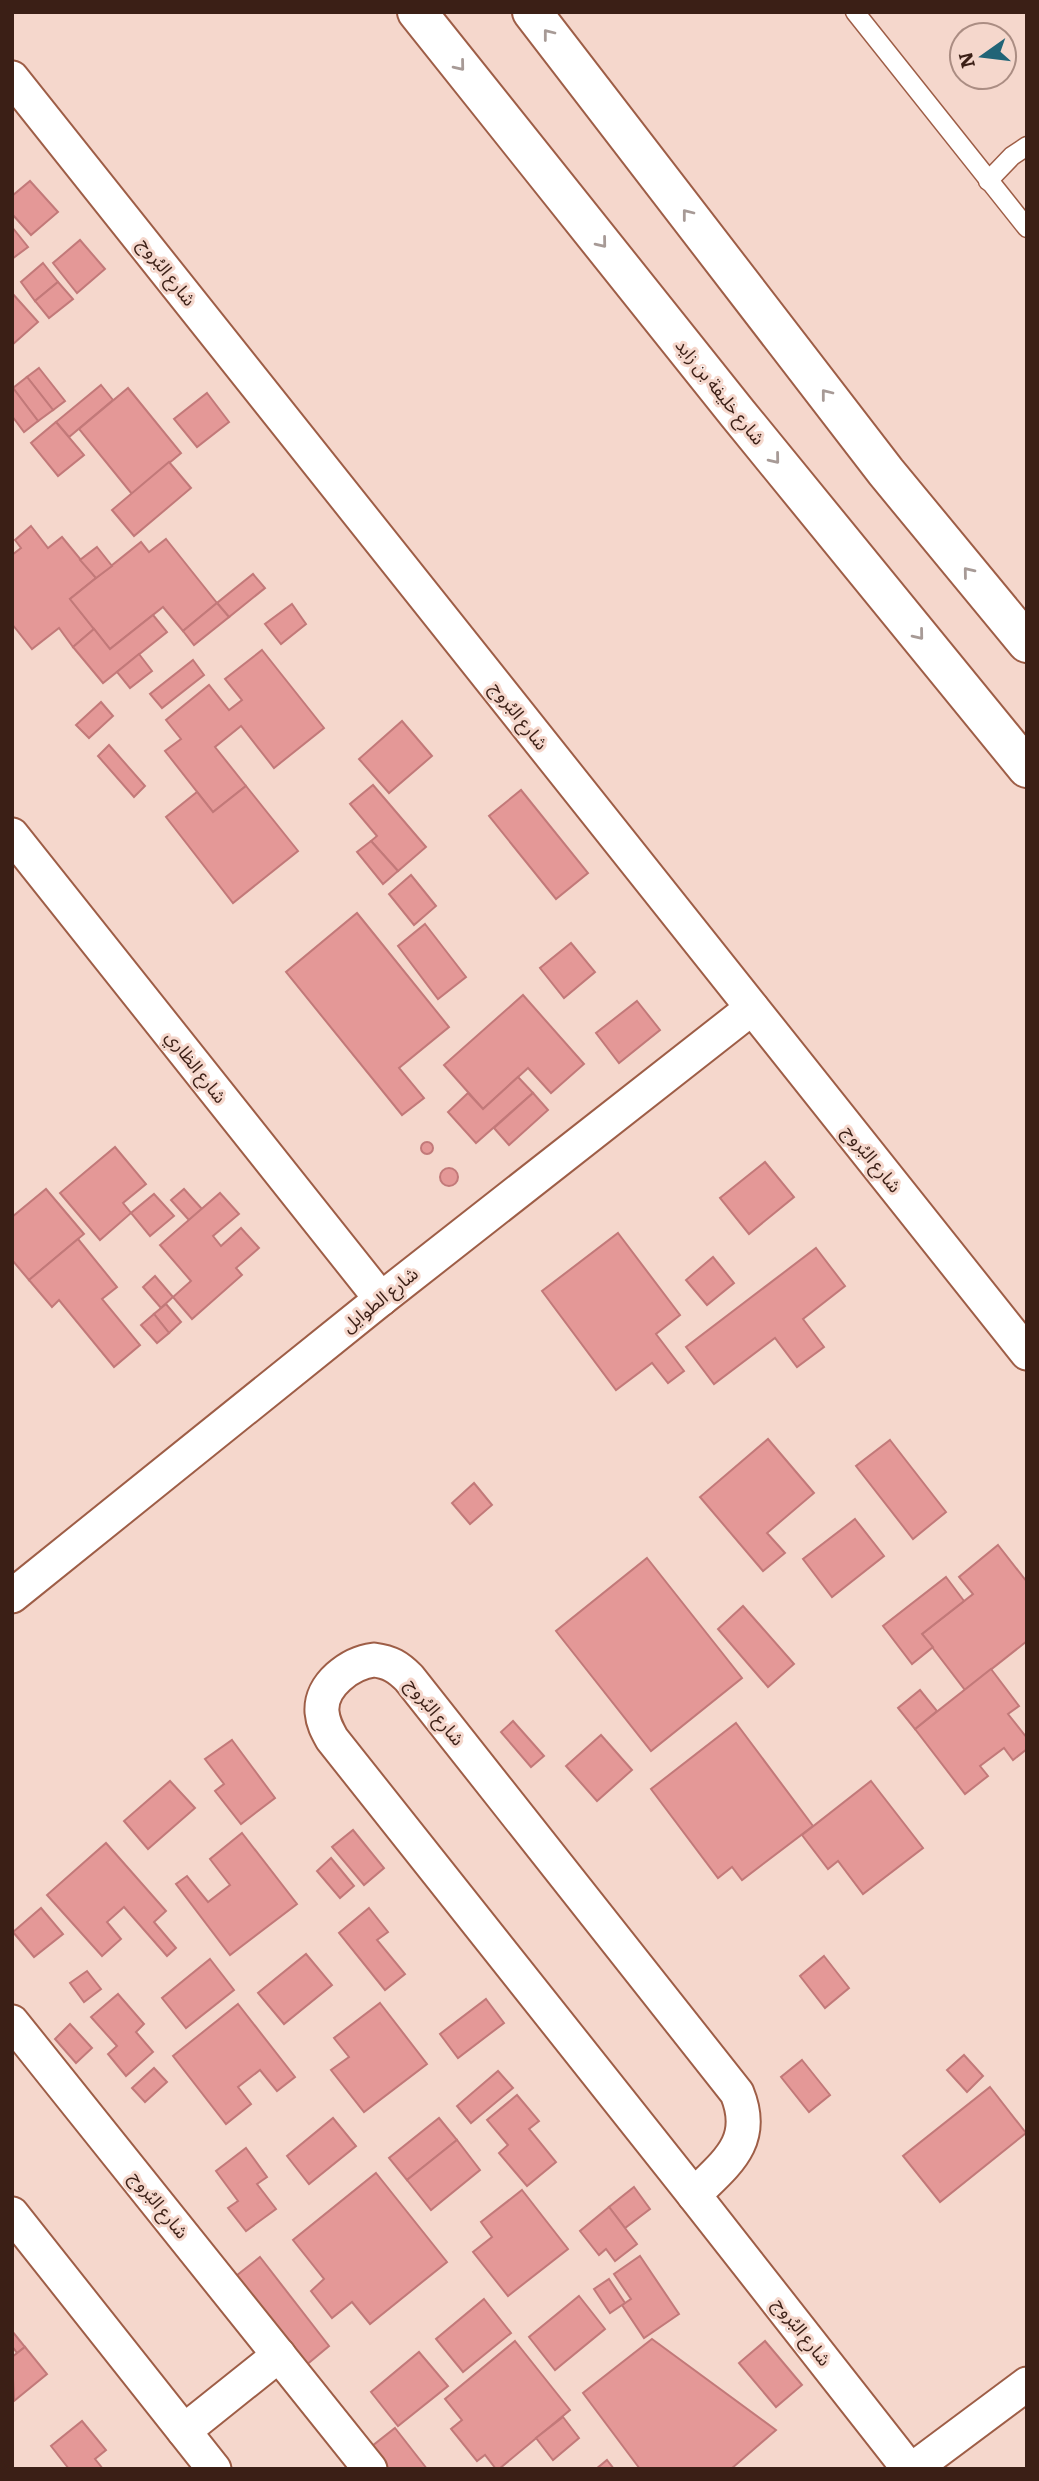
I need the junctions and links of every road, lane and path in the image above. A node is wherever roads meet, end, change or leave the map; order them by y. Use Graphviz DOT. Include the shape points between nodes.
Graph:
graph roads {
  1 [pos="417,12"];
  2 [pos="532,12"];
  3 [pos="855,12"];
  4 [pos="12,78"];
  5 [pos="1027,146"];
  6 [pos="988,181"];
  7 [pos="1027,228"];
  8 [pos="1027,643"];
  9 [pos="1027,768"];
  10 [pos="12,835"];
  11 [pos="752,1008"];
  12 [pos="381,1299"];
  13 [pos="1027,1353"];
  14 [pos="12,1596"];
  15 [pos="12,2022"];
  16 [pos="694,2195"];
  17 [pos="12,2214"];
  18 [pos="279,2355"];
  19 [pos="1027,2384"];
  20 [pos="184,2431"];
  21 [pos="214,2469"];
  22 [pos="370,2469"];
  23 [pos="911,2469"];
  1 -- 9 [label="highway, شارع خليفة بن زايد, one-way"];
  8 -- 2 [label="highway, one-way" via="886,472"];
  3 -- 6 [label="lane"];
  4 -- 11 [label="street, شارع البُروج"];
  5 -- 6 [label="lane"];
  6 -- 7 [label="lane"];
  10 -- 12 [label="street, شارع الظاري"];
  11 -- 12 [label="street, شارع الطوايل"];
  11 -- 13 [label="street, شارع البُروج"];
  12 -- 14 [label="street, شارع الطوايل"];
  15 -- 18 [label="street, شارع البُروج"];
  16 -- 16 [label="street, شارع البُروج" via="332,1739 324,1724 325,1696 350,1668 362,1661 386,1662 409,1678 737,2093 744,2120 738,2146"];
  16 -- 23 [label="street, شارع البُروج"];
  17 -- 20 [label="street"];
  18 -- 20 [label="street"];
  18 -- 22 [label="street, شارع البُروج"];
  19 -- 23 [label="street, شارع البُروج"];
  20 -- 21 [label="street"];
}
